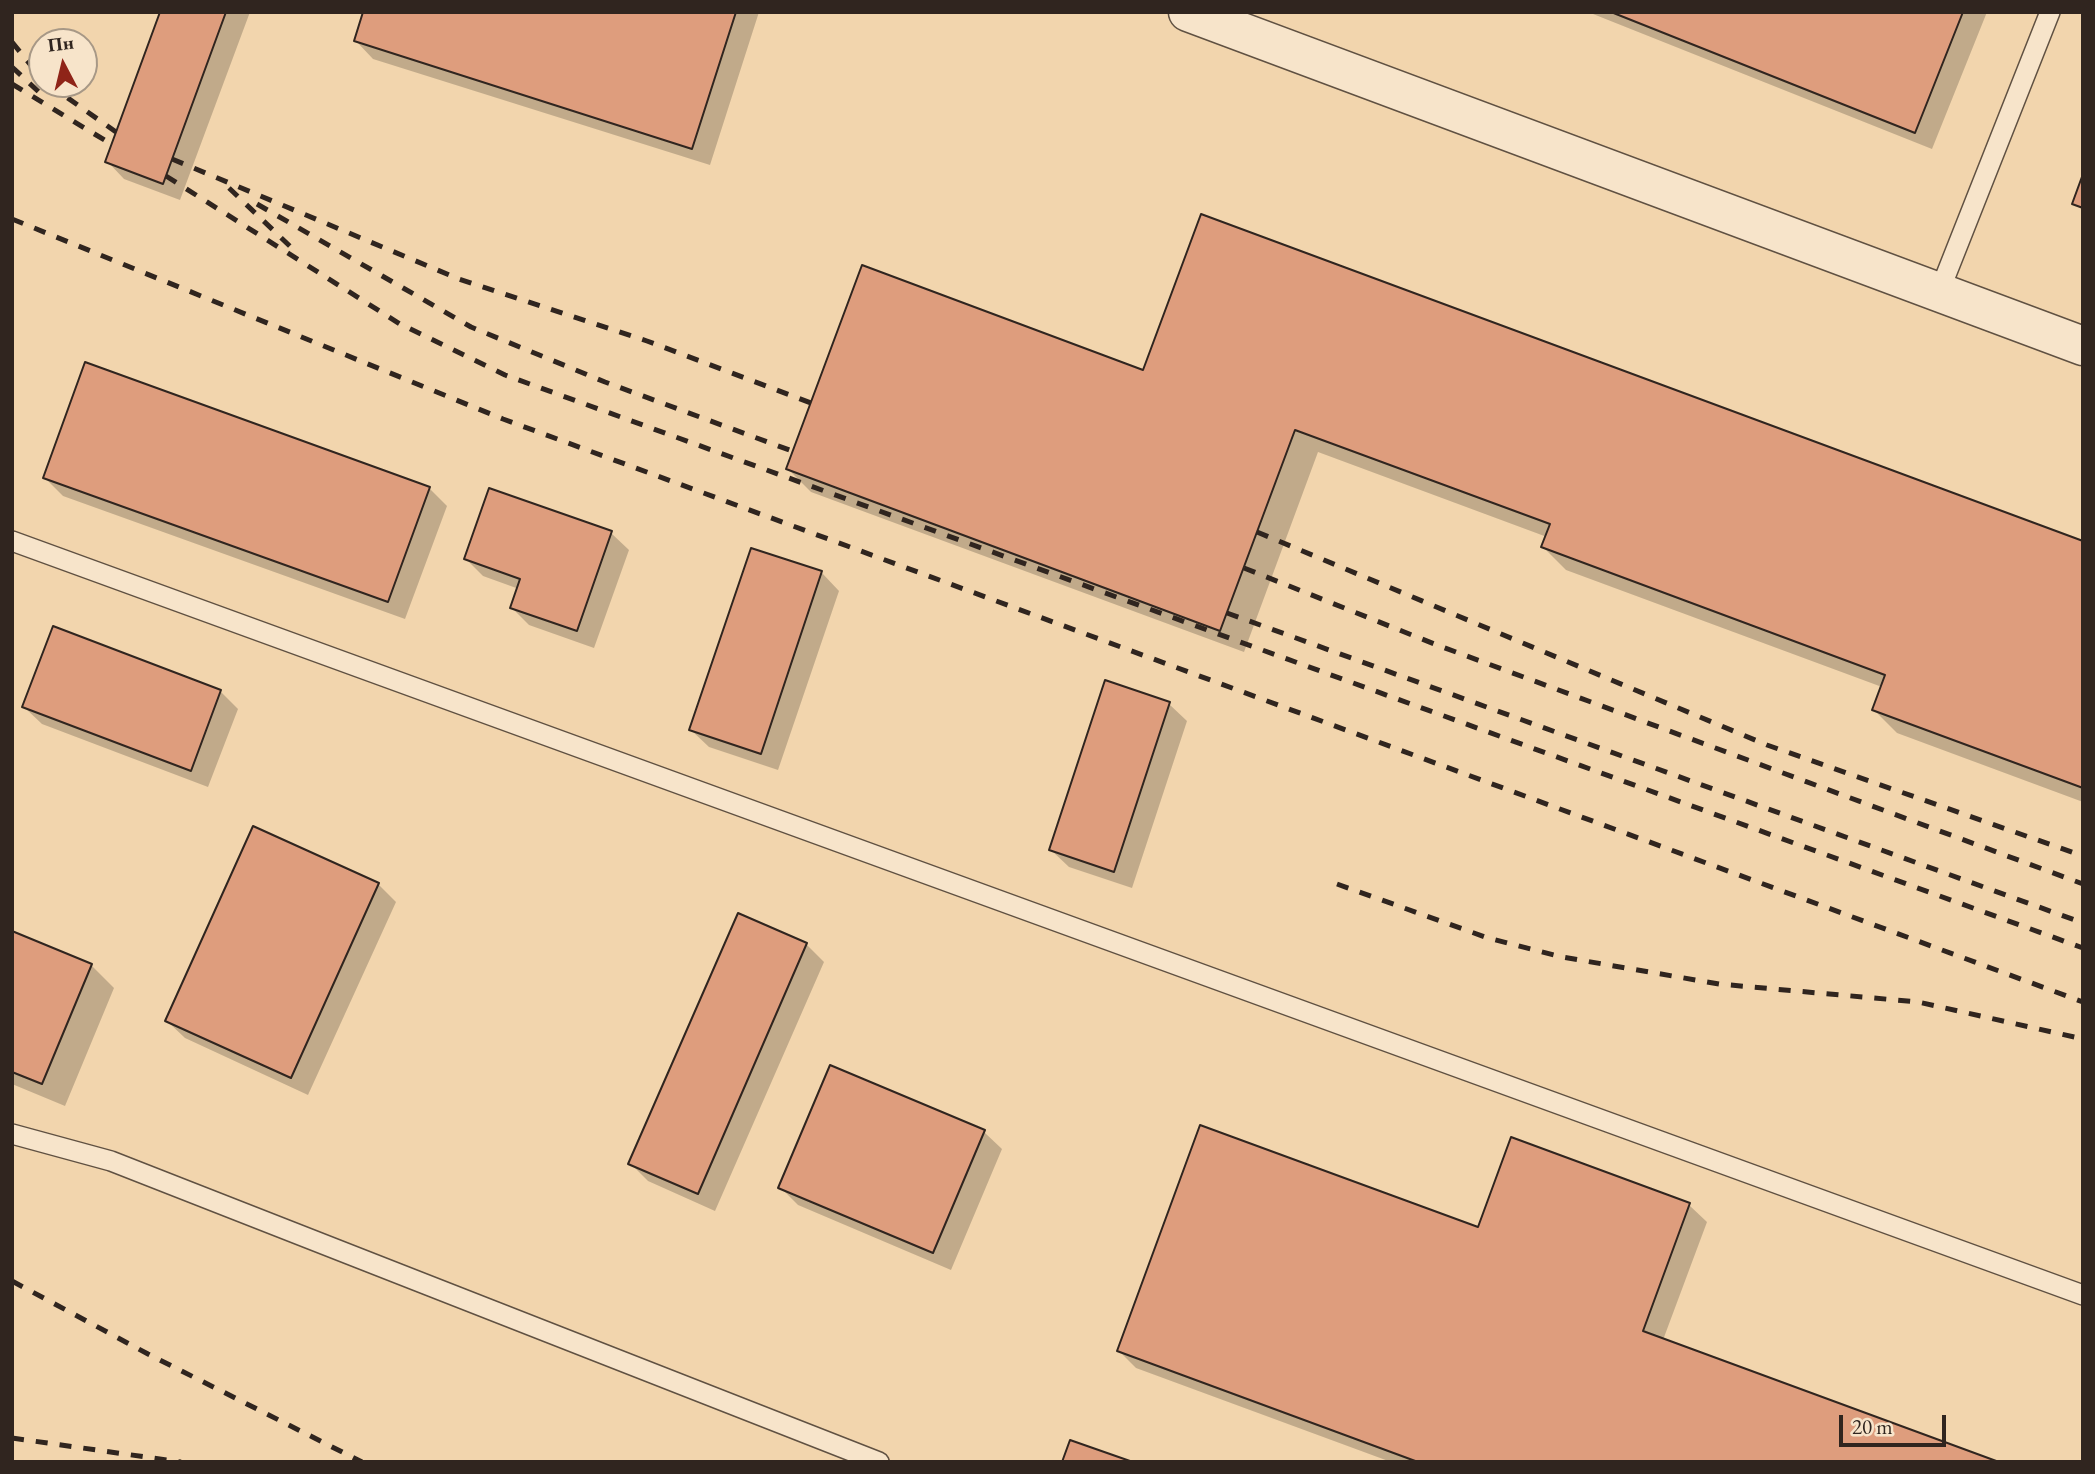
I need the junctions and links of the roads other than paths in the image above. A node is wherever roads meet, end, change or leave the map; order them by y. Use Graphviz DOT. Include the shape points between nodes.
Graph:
graph roads {
  1 [pos="1188,12"];
  2 [pos="2050,12"];
  3 [pos="1940,290"];
  4 [pos="2083,346"];
  5 [pos="12,541"];
  6 [pos="12,1134"];
  7 [pos="2083,1296"];
  8 [pos="878,1462"];
  1 -- 3 [label="street"];
  2 -- 3 [label="lane"];
  3 -- 4 [label="street"];
  5 -- 7 [label="lane"];
  6 -- 8 [label="lane" via="111,1161"];
}
